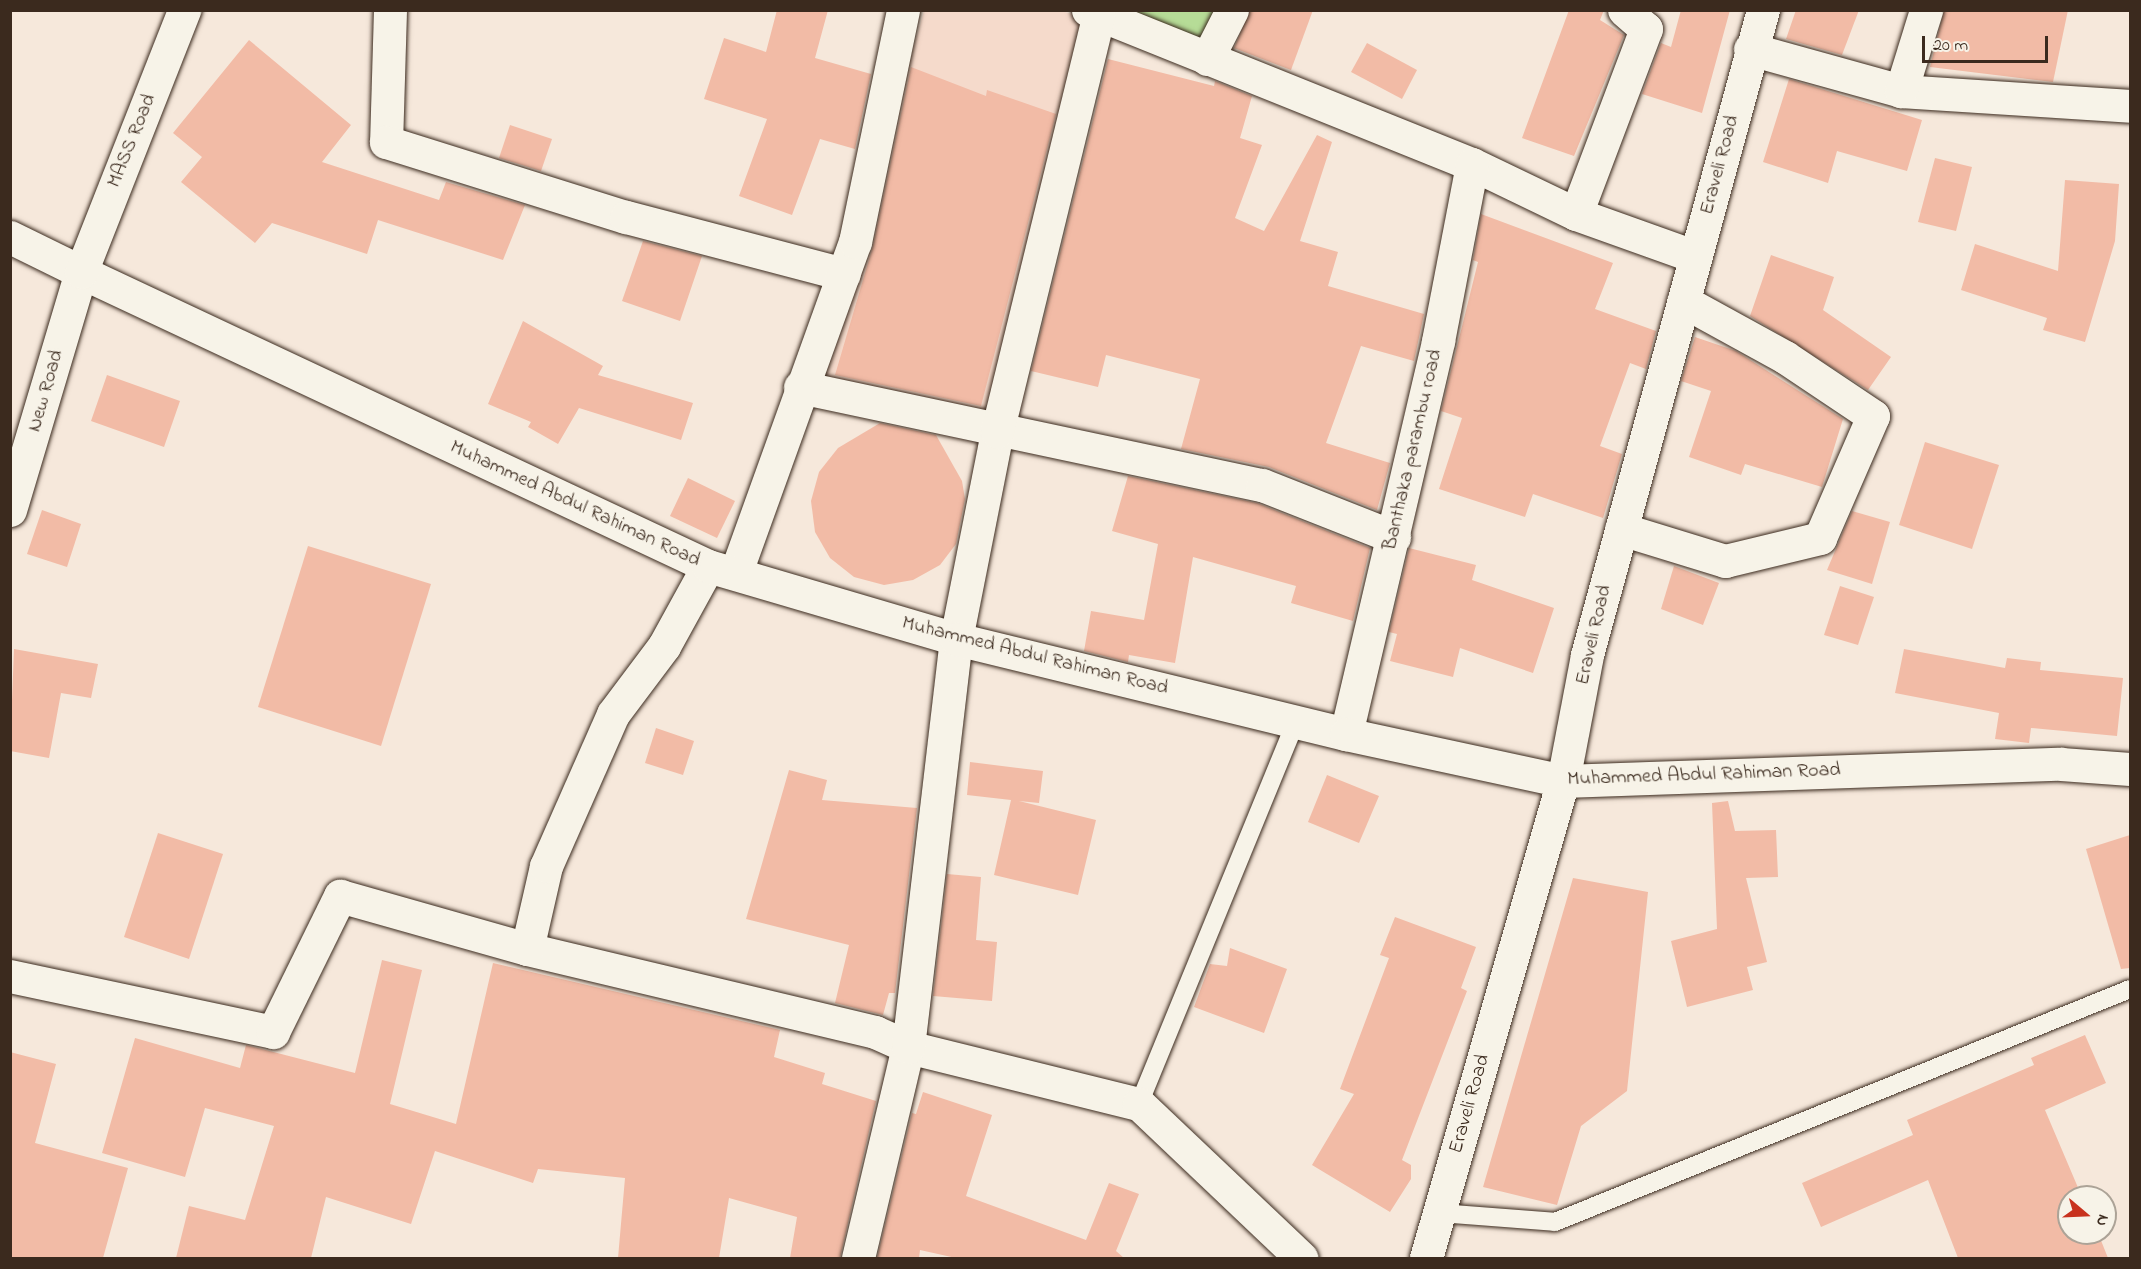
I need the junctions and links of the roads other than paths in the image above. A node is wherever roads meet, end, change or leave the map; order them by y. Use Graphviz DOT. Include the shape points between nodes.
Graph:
graph roads {
  1 [pos="184,10"];
  2 [pos="390,10"];
  3 [pos="903,10"];
  4 [pos="1233,10"];
  5 [pos="1624,10"];
  6 [pos="1763,10"];
  7 [pos="1926,10"];
  8 [pos="1094,13"];
  9 [pos="1750,49"];
  10 [pos="1207,58"];
  11 [pos="1901,91"];
  12 [pos="2130,106"];
  13 [pos="1472,165"];
  14 [pos="1576,214"];
  15 [pos="10,237"];
  16 [pos="1696,257"];
  17 [pos="81,272"];
  18 [pos="844,274"];
  19 [pos="1683,301"];
  20 [pos="800,387"];
  21 [pos="997,432"];
  22 [pos="10,510"];
  23 [pos="1621,529"];
  24 [pos="1394,537"];
  25 [pos="722,569"];
  26 [pos="957,639"];
  27 [pos="1296,721"];
  28 [pos="1346,734"];
  29 [pos="2130,769"];
  30 [pos="1563,781"];
  31 [pos="527,948"];
  32 [pos="10,976"];
  33 [pos="2130,989"];
  34 [pos="908,1047"];
  35 [pos="1139,1104"];
  36 [pos="1439,1213"];
  37 [pos="858,1258"];
  38 [pos="1301,1258"];
  39 [pos="1426,1258"];
  1 -- 17 [label="street, MASS Road"];
  2 -- 18 [label="street" via="386,142 626,217"];
  3 -- 18 [label="street" via="855,242"];
  4 -- 10 [label="street"];
  5 -- 14 [label="street" via="1646,29"];
  6 -- 9 [label="street, Eraveli Road"];
  7 -- 11 [label="street"];
  8 -- 10 [label="street"];
  8 -- 21 [label="street"];
  9 -- 11 [label="street"];
  9 -- 16 [label="street, Eraveli Road"];
  10 -- 13 [label="street"];
  11 -- 12 [label="street"];
  13 -- 14 [label="street"];
  13 -- 24 [label="street, Banthaka parambu road"];
  14 -- 16 [label="street"];
  15 -- 17 [label="street, Muhammed Abdul Rahiman Road"];
  16 -- 19 [label="street, Eraveli Road"];
  17 -- 22 [label="street, New Road"];
  17 -- 25 [label="street, Muhammed Abdul Rahiman Road"];
  18 -- 20 [label="street"];
  19 -- 23 [label="street, Eraveli Road"];
  19 -- 23 [label="street" via="1785,357 1873,416 1820,538 1725,561"];
  20 -- 21 [label="street"];
  20 -- 25 [label="street"];
  21 -- 24 [label="street" via="1262,485"];
  21 -- 26 [label="street"];
  23 -- 30 [label="street, Eraveli Road" via="1587,655"];
  24 -- 28 [label="street, Banthaka parambu road"];
  25 -- 26 [label="street, Muhammed Abdul Rahiman Road"];
  25 -- 31 [label="street" via="613,714 546,866"];
  26 -- 27 [label="street, Muhammed Abdul Rahiman Road"];
  26 -- 34 [label="street"];
  27 -- 28 [label="street, Muhammed Abdul Rahiman Road"];
  27 -- 35 [label="lane"];
  28 -- 30 [label="street, Muhammed Abdul Rahiman Road"];
  29 -- 30 [label="street, Muhammed Abdul Rahiman Road" via="2061,764"];
  30 -- 36 [label="street, Eraveli Road"];
  31 -- 32 [label="street" via="340,896 273,1032"];
  31 -- 34 [label="street" via="875,1032"];
  33 -- 36 [label="lane" via="1555,1222"];
  34 -- 35 [label="street"];
  34 -- 37 [label="street"];
  35 -- 38 [label="street"];
  36 -- 39 [label="street, Eraveli Road"];
}
